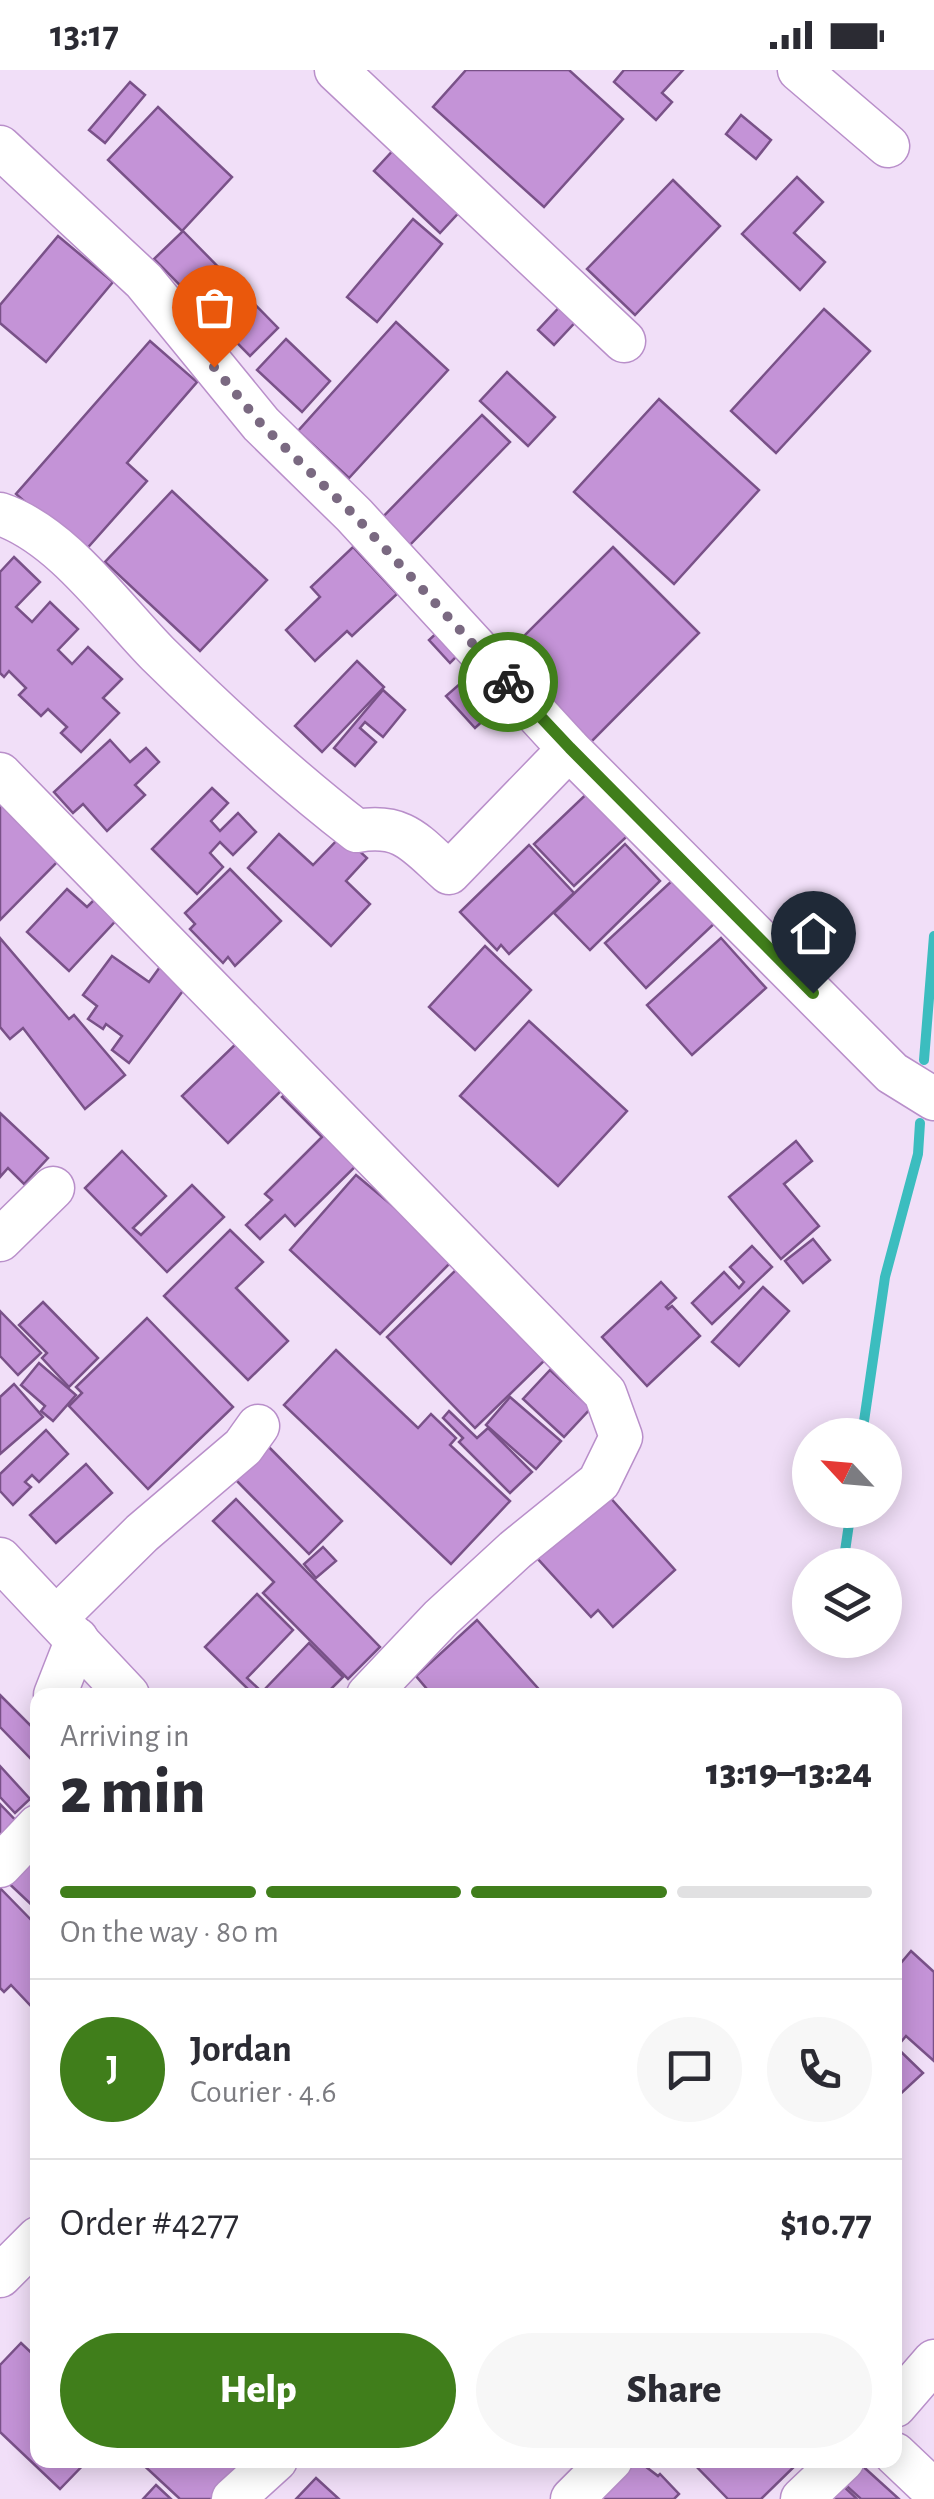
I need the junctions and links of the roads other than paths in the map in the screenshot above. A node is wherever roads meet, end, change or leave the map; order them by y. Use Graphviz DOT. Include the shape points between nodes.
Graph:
graph roads {
  1 [pos="336,70"];
  2 [pos="799,70"];
  3 [pos="888,146"];
  4 [pos="0,147"];
  5 [pos="624,341"];
  6 [pos="0,514"];
  7 [pos="570,748"];
  8 [pos="0,774"];
  9 [pos="934,1099"];
  10 [pos="53,1188"];
  11 [pos="0,1240"];
  12 [pos="258,1426"];
  13 [pos="0,1559"];
  14 [pos="67,1628"];
  15 [pos="56,1688"];
  16 [pos="122,1688"];
  17 [pos="375,1688"];
  18 [pos="30,1834"];
  19 [pos="0,1866"];
  20 [pos="30,2246"];
  21 [pos="0,2276"];
  22 [pos="934,2361"];
  23 [pos="902,2398"];
  24 [pos="902,2461"];
  25 [pos="267,2468"];
  26 [pos="603,2468"];
  27 [pos="835,2468"];
  28 [pos="934,2491"];
  29 [pos="233,2499"];
  30 [pos="572,2499"];
  31 [pos="802,2499"];
  1 -- 5 [label="street"];
  2 -- 3 [label="street"];
  4 -- 7 [label="street" via="144,281 261,424"];
  6 -- 7 [label="street" via="26,523 52,544 302,789 357,831 402,832 448,873"];
  7 -- 9 [label="street" via="892,1073"];
  8 -- 17 [label="street" via="605,1393 615,1414 621,1437 599,1482 502,1561"];
  10 -- 11 [label="street"];
  12 -- 14 [label="street" via="243,1447 142,1533"];
  13 -- 14 [label="street"];
  14 -- 15 [label="street"];
  14 -- 16 [label="street"];
  18 -- 19 [label="street"];
  20 -- 21 [label="street"];
  22 -- 23 [label="street"];
  24 -- 28 [label="street"];
  25 -- 29 [label="street"];
  26 -- 30 [label="street"];
  27 -- 31 [label="street"];
}
